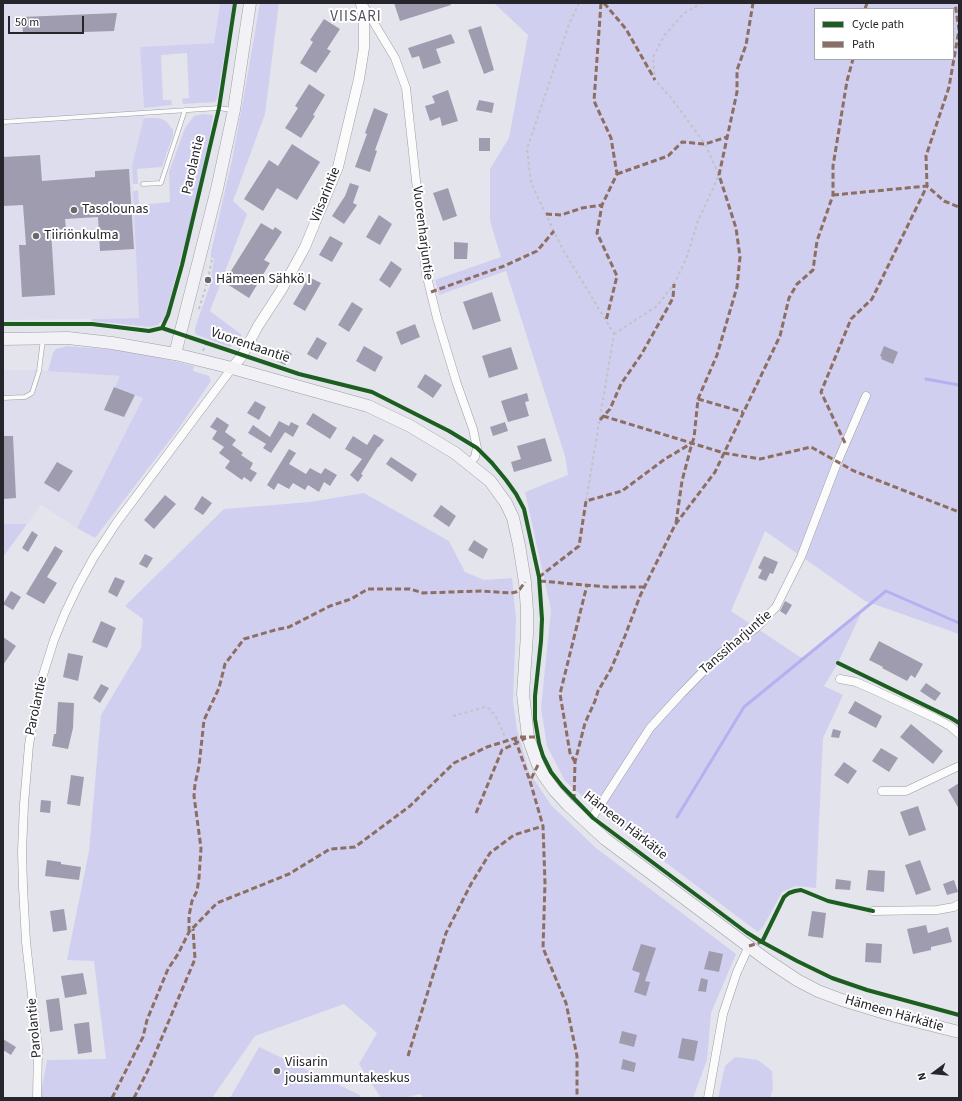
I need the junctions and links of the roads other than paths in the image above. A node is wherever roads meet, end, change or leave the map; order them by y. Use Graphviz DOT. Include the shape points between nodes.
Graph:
graph roads {
  1 [pos="250,3"];
  2 [pos="362,3"];
  3 [pos="185,110"];
  4 [pos="234,110"];
  5 [pos="3,122"];
  6 [pos="143,184"];
  7 [pos="43,338"];
  8 [pos="3,339"];
  9 [pos="175,354"];
  10 [pos="232,368"];
  11 [pos="866,396"];
  12 [pos="3,398"];
  13 [pos="469,464"];
  14 [pos="840,678"];
  15 [pos="959,734"];
  16 [pos="959,766"];
  17 [pos="882,791"];
  18 [pos="588,824"];
  19 [pos="959,904"];
  20 [pos="873,911"];
  21 [pos="749,946"];
  22 [pos="959,1032"];
  23 [pos="37,1098"];
  24 [pos="708,1098"];
  1 -- 4 [label="main road, Parolantie"];
  2 -- 10 [label="street, Viisarintie" via="364,48 360,79 338,167 305,247 242,356"];
  2 -- 13 [label="street, Vuorenharjuntie" via="395,58 406,88 426,273 457,384 474,429 477,448 475,457"];
  3 -- 4 [label="lane"];
  3 -- 5 [label="lane"];
  3 -- 6 [label="lane" via="161,183"];
  4 -- 9 [label="main road, Parolantie" via="217,189"];
  7 -- 8 [label="main road, Vuorentaantie"];
  7 -- 9 [label="main road, Vuorentaantie" via="112,342"];
  7 -- 12 [label="lane" via="39,371 32,393 25,397"];
  9 -- 10 [label="main road, Vuorentaantie"];
  10 -- 13 [label="main road, Vuorentaantie" via="368,406 410,426"];
  10 -- 23 [label="street, Parolantie" via="117,522 94,557 65,613 43,674 29,745 22,850 26,942 38,1049"];
  11 -- 18 [label="street, Tanssiharjuntie" via="801,557 776,607 757,627 720,654 650,728"];
  13 -- 18 [label="main road, Hämeen Härkätie" via="490,482 506,503 519,545 527,611 523,694 528,737 534,757 555,791"];
  14 -- 15 [label="street" via="885,695 950,726"];
  16 -- 17 [label="street" via="906,791"];
  18 -- 21 [label="main road, Hämeen Härkätie"];
  19 -- 20 [label="street" via="937,910"];
  21 -- 22 [label="main road, Hämeen Härkätie" via="797,980 818,991 895,1016"];
  21 -- 24 [label="street" via="723,1014"];
}
